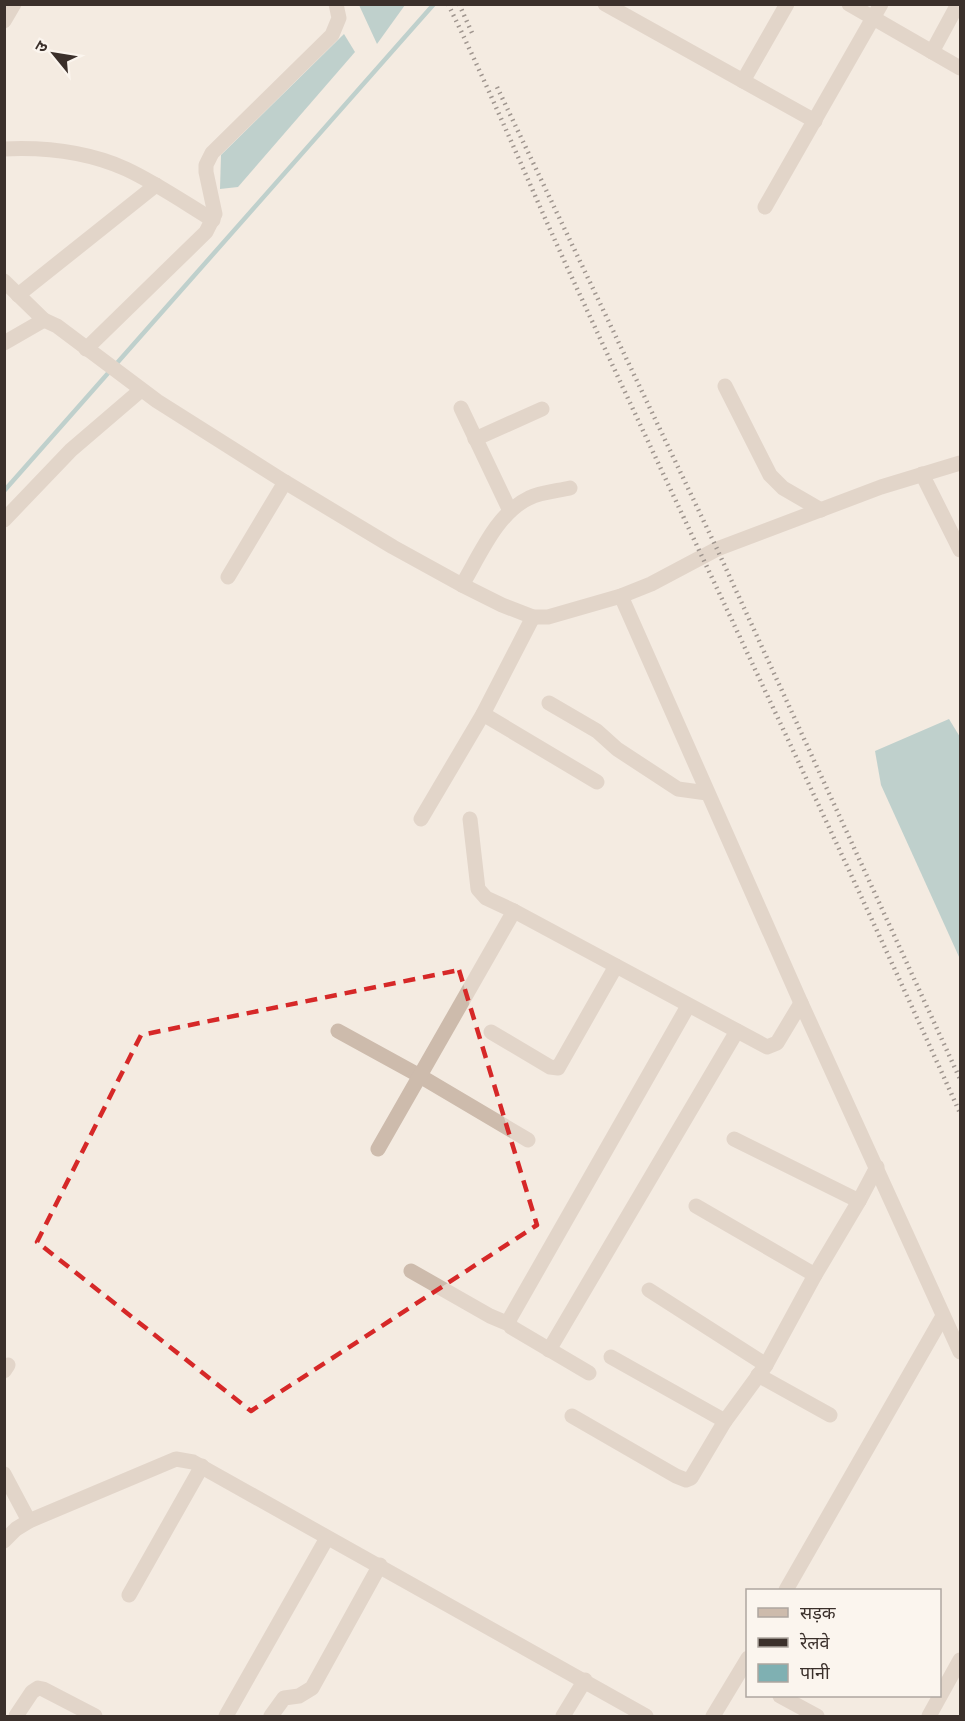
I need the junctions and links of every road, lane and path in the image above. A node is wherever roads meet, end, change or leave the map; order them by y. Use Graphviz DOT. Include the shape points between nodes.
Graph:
graph roads {
  1 [pos="336,4"];
  2 [pos="606,4"];
  3 [pos="787,4"];
  4 [pos="849,4"];
  5 [pos="881,4"];
  6 [pos="958,4"];
  7 [pos="873,19"];
  8 [pos="932,52"];
  9 [pos="960,68"];
  10 [pos="743,81"];
  11 [pos="815,121"];
  12 [pos="4,149"];
  13 [pos="156,185"];
  14 [pos="765,207"];
  15 [pos="213,220"];
  16 [pos="4,281"];
  17 [pos="18,295"];
  18 [pos="44,320"];
  19 [pos="4,343"];
  20 [pos="86,349"];
  21 [pos="725,386"];
  22 [pos="141,390"];
  23 [pos="461,408"];
  24 [pos="542,409"];
  25 [pos="476,439"];
  26 [pos="960,463"];
  27 [pos="922,474"];
  28 [pos="285,482"];
  29 [pos="570,488"];
  30 [pos="821,510"];
  31 [pos="510,511"];
  32 [pos="4,519"];
  33 [pos="960,550"];
  34 [pos="228,577"];
  35 [pos="462,585"];
  36 [pos="621,596"];
  37 [pos="532,617"];
  38 [pos="549,703"];
  39 [pos="483,714"];
  40 [pos="597,782"];
  41 [pos="708,793"];
  42 [pos="421,819"];
  43 [pos="470,819"];
  44 [pos="514,911"];
  45 [pos="616,966"];
  46 [pos="801,1003"];
  47 [pos="688,1006"];
  48 [pos="338,1031"];
  49 [pos="737,1031"];
  50 [pos="491,1032"];
  51 [pos="420,1076"];
  52 [pos="734,1139"];
  53 [pos="528,1140"];
  54 [pos="378,1149"];
  55 [pos="877,1167"];
  56 [pos="859,1201"];
  57 [pos="696,1206"];
  58 [pos="411,1271"];
  59 [pos="814,1275"];
  60 [pos="649,1290"];
  61 [pos="943,1316"];
  62 [pos="509,1324"];
  63 [pos="549,1350"];
  64 [pos="960,1352"];
  65 [pos="612,1357"];
  66 [pos="762,1370"];
  67 [pos="590,1373"];
  68 [pos="830,1415"];
  69 [pos="572,1416"];
  70 [pos="725,1421"];
  71 [pos="202,1466"];
  72 [pos="4,1474"];
  73 [pos="29,1521"];
  74 [pos="327,1538"];
  75 [pos="4,1541"];
  76 [pos="380,1565"];
  77 [pos="787,1589"];
  78 [pos="129,1595"];
  79 [pos="960,1660"];
  80 [pos="743,1675"];
  81 [pos="585,1680"];
  82 [pos="941,1694"];
  83 [pos="784,1697"];
  84 [pos="940,1697"];
  85 [pos="16,1716"];
  86 [pos="95,1716"];
  87 [pos="226,1716"];
  88 [pos="271,1716"];
  89 [pos="563,1716"];
  90 [pos="646,1716"];
  91 [pos="713,1716"];
  92 [pos="817,1716"];
  93 [pos="929,1716"];
  1 -- 15 [label="street" via="339,18 332,35 212,153 206,172 215,207"];
  2 -- 10 [label="street"];
  3 -- 10 [label="street"];
  4 -- 7 [label="street"];
  5 -- 7 [label="street"];
  6 -- 8 [label="street"];
  7 -- 8 [label="street"];
  7 -- 11 [label="street"];
  8 -- 9 [label="street"];
  10 -- 11 [label="street"];
  11 -- 14 [label="street"];
  12 -- 13 [label="street" via="74,153 110,162"];
  13 -- 15 [label="street"];
  13 -- 17 [label="street"];
  15 -- 20 [label="street" via="195,245"];
  16 -- 17 [label="street"];
  17 -- 18 [label="street"];
  18 -- 19 [label="street"];
  18 -- 20 [label="street"];
  20 -- 22 [label="street"];
  21 -- 30 [label="street" via="770,475 783,488"];
  22 -- 28 [label="street"];
  22 -- 32 [label="street" via="71,450"];
  23 -- 25 [label="street"];
  24 -- 25 [label="street"];
  25 -- 31 [label="street"];
  26 -- 27 [label="street"];
  27 -- 30 [label="street"];
  27 -- 33 [label="street"];
  28 -- 34 [label="street"];
  28 -- 35 [label="street"];
  29 -- 31 [label="street" via="532,496"];
  30 -- 36 [label="street" via="717,549"];
  31 -- 35 [label="street"];
  35 -- 37 [label="street"];
  36 -- 37 [label="street" via="548,617"];
  36 -- 41 [label="street"];
  37 -- 39 [label="street"];
  38 -- 41 [label="street" via="597,731 678,789"];
  39 -- 40 [label="street"];
  39 -- 42 [label="street"];
  41 -- 46 [label="street"];
  43 -- 44 [label="street" via="478,889 486,898"];
  44 -- 45 [label="street"];
  44 -- 51 [label="street"];
  45 -- 47 [label="street"];
  45 -- 50 [label="street" via="558,1068"];
  46 -- 49 [label="street" via="772,1046"];
  46 -- 55 [label="street"];
  47 -- 49 [label="street"];
  47 -- 62 [label="street"];
  48 -- 51 [label="street"];
  49 -- 63 [label="street"];
  51 -- 53 [label="street"];
  51 -- 54 [label="street"];
  52 -- 56 [label="street"];
  55 -- 56 [label="street"];
  55 -- 61 [label="street"];
  56 -- 59 [label="street"];
  57 -- 59 [label="street"];
  58 -- 62 [label="street"];
  59 -- 66 [label="street"];
  60 -- 66 [label="street"];
  61 -- 64 [label="street"];
  61 -- 77 [label="street"];
  62 -- 63 [label="street"];
  63 -- 67 [label="street"];
  65 -- 70 [label="street"];
  66 -- 68 [label="street"];
  66 -- 70 [label="street"];
  69 -- 70 [label="street" via="686,1480 697,1470"];
  71 -- 73 [label="street" via="176,1459"];
  71 -- 74 [label="street"];
  71 -- 78 [label="street"];
  72 -- 73 [label="street"];
  73 -- 75 [label="street"];
  74 -- 76 [label="street"];
  74 -- 87 [label="street"];
  76 -- 81 [label="street"];
  76 -- 88 [label="street" via="312,1688 299,1696 284,1698"];
  79 -- 82 [label="street"];
  80 -- 91 [label="street"];
  81 -- 89 [label="street"];
  81 -- 90 [label="street"];
  83 -- 92 [label="street"];
  84 -- 93 [label="street"];
  85 -- 86 [label="street" via="38,1688"];
}
